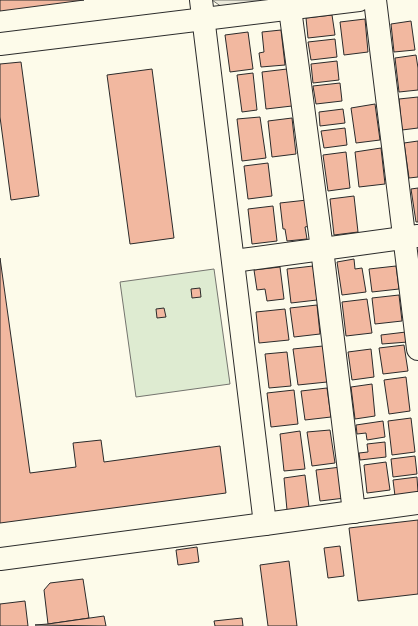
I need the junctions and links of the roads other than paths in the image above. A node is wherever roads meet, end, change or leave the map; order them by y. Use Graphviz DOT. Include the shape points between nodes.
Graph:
graph roads {
  1 [pos="359,0"];
  2 [pos="375,0"];
  3 [pos="203,9"];
  4 [pos="290,9"];
  5 [pos="0,44"];
  6 [pos="411,237"];
  7 [pos="322,249"];
  8 [pos="234,261"];
  9 [pos="418,349"];
  10 [pos="418,503"];
  11 [pos="354,512"];
  12 [pos="265,524"];
  13 [pos="0,559"];
  1 -- 4 [label="street"];
  2 -- 6 [label="street"];
  3 -- 4 [label="street"];
  3 -- 5 [label="street"];
  3 -- 8 [label="street"];
  4 -- 7 [label="street"];
  6 -- 7 [label="street"];
  6 -- 9 [label="street"];
  7 -- 8 [label="street"];
  7 -- 11 [label="street"];
  8 -- 12 [label="street"];
  10 -- 11 [label="street"];
  11 -- 12 [label="street"];
  12 -- 13 [label="street"];
}
